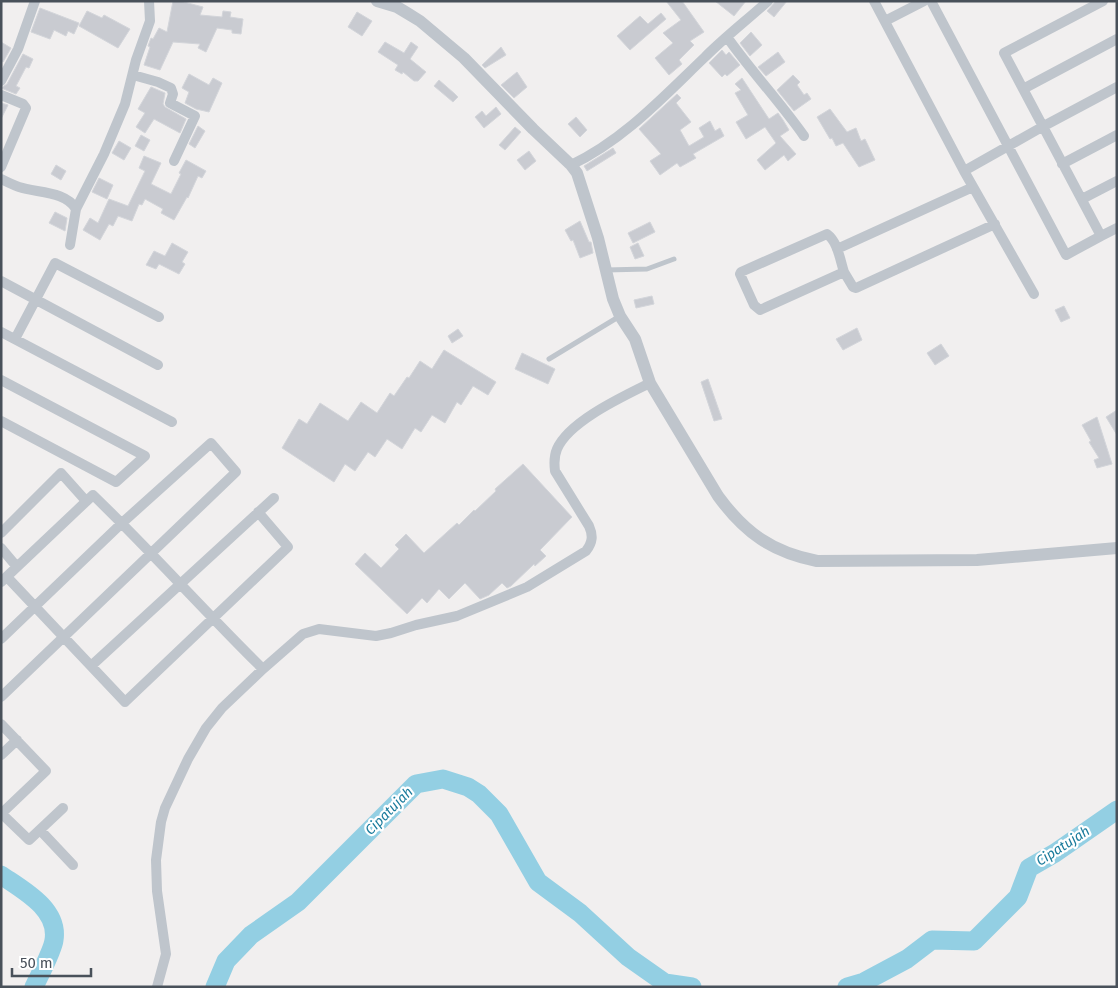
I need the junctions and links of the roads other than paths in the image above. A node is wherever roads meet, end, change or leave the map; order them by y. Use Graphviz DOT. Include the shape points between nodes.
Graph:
graph roads {
  1 [pos="35,1"];
  2 [pos="149,1"];
  3 [pos="377,1"];
  4 [pos="768,1"];
  5 [pos="874,1"];
  6 [pos="924,1"];
  7 [pos="931,1"];
  8 [pos="1103,1"];
  9 [pos="756,5"];
  10 [pos="885,21"];
  11 [pos="727,37"];
  12 [pos="1117,39"];
  13 [pos="133,75"];
  14 [pos="1,81"];
  15 [pos="1117,87"];
  16 [pos="1023,89"];
  17 [pos="1,95"];
  18 [pos="1042,126"];
  19 [pos="1117,135"];
  20 [pos="804,136"];
  21 [pos="1008,146"];
  22 [pos="174,161"];
  23 [pos="1062,164"];
  24 [pos="571,165"];
  25 [pos="1,167"];
  26 [pos="964,171"];
  27 [pos="1,179"];
  28 [pos="1117,181"];
  29 [pos="974,187"];
  30 [pos="1082,199"];
  31 [pos="76,209"];
  32 [pos="994,224"];
  33 [pos="1115,232"];
  34 [pos="1101,236"];
  35 [pos="70,245"];
  36 [pos="837,249"];
  37 [pos="674,259"];
  38 [pos="606,270"];
  39 [pos="844,272"];
  40 [pos="1,282"];
  41 [pos="1034,294"];
  42 [pos="36,300"];
  43 [pos="620,316"];
  44 [pos="159,317"];
  45 [pos="2,335"];
  46 [pos="15,339"];
  47 [pos="549,359"];
  48 [pos="158,365"];
  49 [pos="1,380"];
  50 [pos="650,383"];
  51 [pos="1,421"];
  52 [pos="172,422"];
  53 [pos="274,498"];
  54 [pos="86,501"];
  55 [pos="258,512"];
  56 [pos="122,523"];
  57 [pos="1,533"];
  58 [pos="1,548"];
  59 [pos="1117,548"];
  60 [pos="152,553"];
  61 [pos="17,567"];
  62 [pos="4,580"];
  63 [pos="182,584"];
  64 [pos="35,606"];
  65 [pos="212,619"];
  66 [pos="64,637"];
  67 [pos="1,640"];
  68 [pos="91,666"];
  69 [pos="263,669"];
  70 [pos="1,697"];
  71 [pos="1,724"];
  72 [pos="17,740"];
  73 [pos="1,755"];
  74 [pos="63,808"];
  75 [pos="2,813"];
  76 [pos="40,830"];
  77 [pos="73,865"];
  78 [pos="157,987"];
  1 -- 14 [label="street" via="18,49"];
  2 -- 13 [label="street" via="150,21"];
  3 -- 24 [label="street" via="408,13 458,53"];
  4 -- 9 [label="street"];
  5 -- 10 [label="street"];
  6 -- 10 [label="street"];
  7 -- 21 [label="street"];
  8 -- 16 [label="street" via="1004,53"];
  9 -- 11 [label="street"];
  10 -- 26 [label="street"];
  11 -- 20 [label="street"];
  11 -- 24 [label="street" via="651,109 588,157"];
  12 -- 16 [label="street"];
  13 -- 22 [label="street" via="171,88 170,102 195,116"];
  13 -- 31 [label="street" via="104,154"];
  15 -- 18 [label="street"];
  16 -- 18 [label="street"];
  17 -- 25 [label="street" via="26,108"];
  18 -- 21 [label="street"];
  18 -- 23 [label="street"];
  19 -- 23 [label="street"];
  21 -- 26 [label="street"];
  21 -- 34 [label="street" via="1066,255"];
  23 -- 30 [label="street"];
  24 -- 38 [label="street" via="577,173"];
  26 -- 29 [label="street"];
  27 -- 31 [label="street" via="19,187 58,196 74,204"];
  28 -- 30 [label="street"];
  29 -- 32 [label="street"];
  29 -- 36 [label="street"];
  30 -- 34 [label="street"];
  31 -- 35 [label="street"];
  32 -- 39 [label="street" via="856,288"];
  32 -- 41 [label="street"];
  33 -- 34 [label="street"];
  36 -- 39 [label="street"];
  36 -- 39 [label="street" via="827,234 740,274 754,305 760,310"];
  37 -- 38 [label="lane" via="647,269"];
  38 -- 43 [label="street"];
  40 -- 42 [label="street"];
  42 -- 44 [label="street" via="55,263"];
  42 -- 46 [label="street"];
  42 -- 48 [label="street"];
  43 -- 47 [label="lane"];
  43 -- 50 [label="street" via="636,340"];
  45 -- 46 [label="street"];
  46 -- 52 [label="street"];
  49 -- 51 [label="street" via="145,456 116,482"];
  50 -- 59 [label="street" via="730,512 753,534 794,556 817,561 977,560"];
  50 -- 69 [label="street" via="610,403 575,426 558,447 555,471 593,535 586,550 526,587 457,616 376,636 336,630 309,631"];
  53 -- 55 [label="street"];
  54 -- 56 [label="street" via="93,495"];
  54 -- 57 [label="street" via="61,473"];
  54 -- 61 [label="street"];
  55 -- 63 [label="street"];
  55 -- 65 [label="street" via="288,547"];
  56 -- 60 [label="street"];
  56 -- 60 [label="street" via="211,443 236,472"];
  56 -- 64 [label="street"];
  58 -- 61 [label="street"];
  60 -- 63 [label="street"];
  60 -- 66 [label="street"];
  61 -- 62 [label="street"];
  62 -- 64 [label="street"];
  63 -- 65 [label="street"];
  63 -- 68 [label="street"];
  64 -- 66 [label="street"];
  64 -- 67 [label="street"];
  65 -- 68 [label="street" via="125,702"];
  65 -- 69 [label="street"];
  66 -- 68 [label="street"];
  66 -- 70 [label="street"];
  69 -- 78 [label="street" via="206,728 163,813 156,860 166,954"];
  71 -- 72 [label="street"];
  72 -- 73 [label="street"];
  72 -- 75 [label="street" via="46,771"];
  74 -- 76 [label="street"];
  75 -- 76 [label="street" via="30,840"];
  76 -- 77 [label="street"];
}
